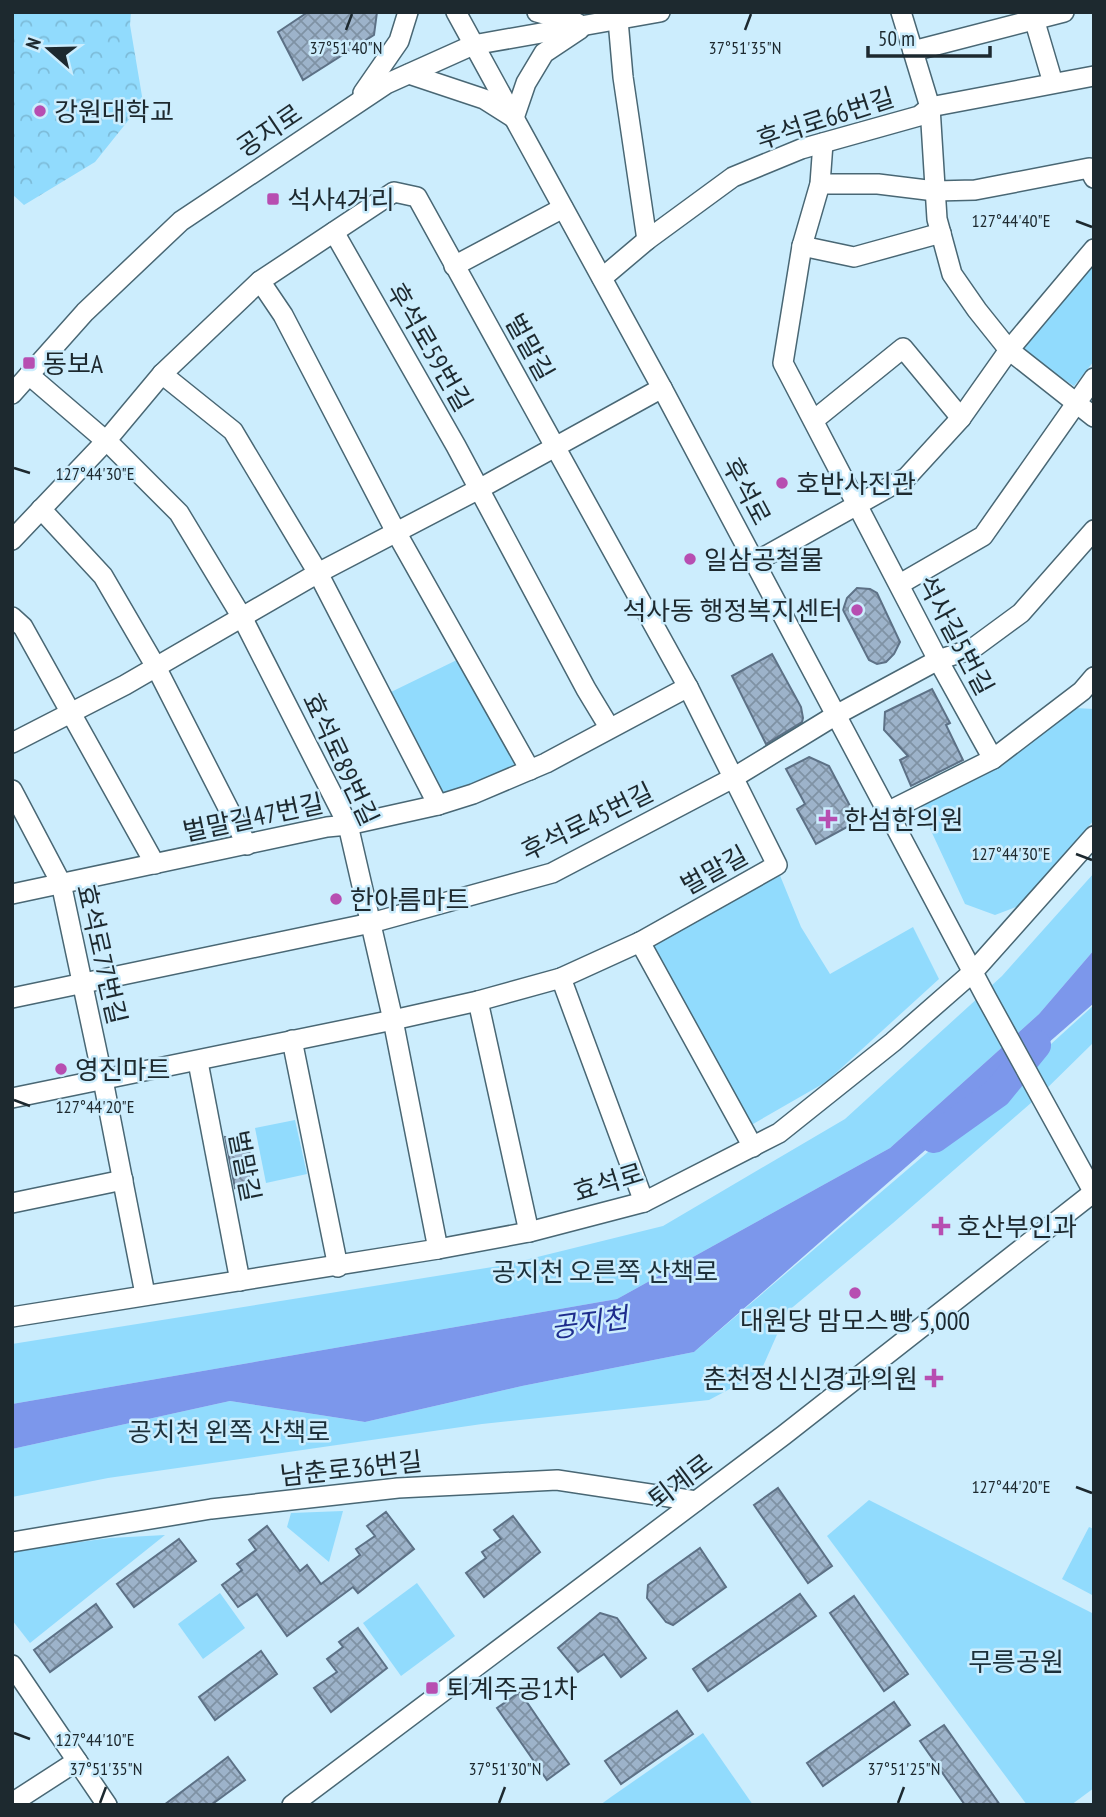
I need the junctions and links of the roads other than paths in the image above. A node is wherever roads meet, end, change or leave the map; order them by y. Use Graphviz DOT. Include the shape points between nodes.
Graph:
graph roads {
  1 [pos="408,12"];
  2 [pos="456,12"];
  3 [pos="537,12"];
  4 [pos="660,12"];
  5 [pos="901,12"];
  6 [pos="1064,12"];
  7 [pos="1033,17"];
  8 [pos="618,20"];
  9 [pos="584,25"];
  10 [pos="473,45"];
  11 [pos="913,51"];
  12 [pos="409,74"];
  13 [pos="1094,76"];
  14 [pos="1053,83"];
  15 [pos="354,105"];
  16 [pos="930,107"];
  17 [pos="514,118"];
  18 [pos="823,143"];
  19 [pos="1094,178"];
  20 [pos="820,184"];
  21 [pos="935,191"];
  22 [pos="563,208"];
  23 [pos="334,232"];
  24 [pos="941,233"];
  25 [pos="647,240"];
  26 [pos="802,246"];
  27 [pos="1094,249"];
  28 [pos="454,266"];
  29 [pos="602,278"];
  30 [pos="261,281"];
  31 [pos="1009,350"];
  32 [pos="162,374"];
  33 [pos="30,375"];
  34 [pos="1094,378"];
  35 [pos="662,388"];
  36 [pos="12,394"];
  37 [pos="1076,402"];
  38 [pos="1094,416"];
  39 [pos="961,418"];
  40 [pos="814,420"];
  41 [pos="106,441"];
  42 [pos="555,447"];
  43 [pos="479,489"];
  44 [pos="858,506"];
  45 [pos="41,509"];
  46 [pos="1094,530"];
  47 [pos="396,532"];
  48 [pos="12,540"];
  49 [pos="755,562"];
  50 [pos="318,573"];
  51 [pos="900,584"];
  52 [pos="12,617"];
  53 [pos="243,619"];
  54 [pos="938,660"];
  55 [pos="156,667"];
  56 [pos="688,687"];
  57 [pos="1090,690"];
  58 [pos="72,711"];
  59 [pos="836,715"];
  60 [pos="610,727"];
  61 [pos="12,743"];
  62 [pos="993,758"];
  63 [pos="530,770"];
  64 [pos="733,778"];
  65 [pos="12,790"];
  66 [pos="438,805"];
  67 [pos="887,812"];
  68 [pos="348,825"];
  69 [pos="1094,836"];
  70 [pos="247,845"];
  71 [pos="155,864"];
  72 [pos="61,883"];
  73 [pos="12,894"];
  74 [pos="370,923"];
  75 [pos="640,942"];
  76 [pos="973,972"];
  77 [pos="561,978"];
  78 [pos="82,985"];
  79 [pos="12,998"];
  80 [pos="478,1001"];
  81 [pos="393,1020"];
  82 [pos="292,1040"];
  83 [pos="198,1062"];
  84 [pos="103,1080"];
  85 [pos="12,1098"];
  86 [pos="753,1147"];
  87 [pos="123,1180"];
  88 [pos="1094,1192"];
  89 [pos="644,1202"];
  90 [pos="12,1203"];
  91 [pos="529,1232"];
  92 [pos="438,1249"];
  93 [pos="338,1267"];
  94 [pos="240,1281"];
  95 [pos="145,1294"];
  96 [pos="12,1317"];
  97 [pos="696,1501"];
  98 [pos="12,1542"];
  99 [pos="16,1678"];
  100 [pos="76,1760"];
  101 [pos="12,1803"];
  102 [pos="107,1805"];
  103 [pos="292,1805"];
  1 -- 15 [label="street" via="399,41"];
  2 -- 10 [label="street, 후석로"];
  3 -- 9 [label="street"];
  4 -- 8 [label="street, 공지로"];
  5 -- 11 [label="street"];
  6 -- 7 [label="street"];
  7 -- 11 [label="street"];
  7 -- 14 [label="street"];
  8 -- 9 [label="street, 공지로"];
  8 -- 25 [label="street"];
  9 -- 10 [label="street, 공지로"];
  9 -- 17 [label="street" via="544,53 526,83"];
  10 -- 12 [label="street, 공지로"];
  10 -- 17 [label="street, 후석로"];
  11 -- 16 [label="street"];
  12 -- 15 [label="street, 공지로"];
  12 -- 17 [label="street" via="484,99"];
  13 -- 14 [label="street, 후석로66번길"];
  14 -- 16 [label="street, 후석로66번길"];
  15 -- 33 [label="street, 공지로" via="181,221 85,312"];
  16 -- 18 [label="street, 후석로66번길" via="919,116"];
  16 -- 21 [label="street"];
  17 -- 22 [label="street, 후석로"];
  18 -- 20 [label="street, 석사길5번길"];
  18 -- 25 [label="street, 후석로66번길" via="733,177"];
  19 -- 21 [label="street" via="1089,168 975,190"];
  20 -- 21 [label="street" via="878,184"];
  20 -- 26 [label="street, 석사길5번길"];
  21 -- 24 [label="street"];
  22 -- 28 [label="street"];
  22 -- 29 [label="street, 후석로"];
  23 -- 28 [label="street, 벌말길" via="394,192 417,197"];
  23 -- 30 [label="street, 벌말길"];
  23 -- 43 [label="street, 후석로59번길"];
  24 -- 26 [label="street" via="855,257"];
  24 -- 31 [label="street" via="952,274"];
  25 -- 29 [label="street, 후석로66번길"];
  26 -- 40 [label="street, 석사길5번길" via="783,363"];
  27 -- 31 [label="street"];
  28 -- 42 [label="street, 벌말길"];
  29 -- 35 [label="street, 후석로"];
  30 -- 32 [label="street, 벌말길"];
  30 -- 47 [label="street"];
  31 -- 37 [label="street"];
  31 -- 39 [label="street"];
  32 -- 41 [label="street, 벌말길"];
  32 -- 50 [label="street" via="233,431"];
  33 -- 36 [label="street, 공지로"];
  33 -- 41 [label="street, 효석로89번길"];
  34 -- 37 [label="street"];
  35 -- 42 [label="street"];
  35 -- 49 [label="street, 후석로"];
  37 -- 38 [label="street"];
  37 -- 51 [label="street" via="983,536"];
  39 -- 40 [label="street" via="903,348"];
  39 -- 44 [label="street" via="907,477"];
  40 -- 44 [label="street, 석사길5번길"];
  41 -- 45 [label="street, 벌말길"];
  41 -- 53 [label="street, 효석로89번길" via="179,513"];
  42 -- 43 [label="street"];
  42 -- 56 [label="street, 벌말길"];
  43 -- 47 [label="street"];
  43 -- 60 [label="street, 후석로59번길"];
  44 -- 49 [label="street"];
  44 -- 51 [label="street, 석사길5번길"];
  45 -- 48 [label="street, 벌말길"];
  45 -- 55 [label="street" via="103,576"];
  46 -- 54 [label="street, 후석로45번길" via="1021,613 972,649"];
  47 -- 50 [label="street"];
  47 -- 63 [label="street"];
  49 -- 59 [label="street, 후석로"];
  50 -- 53 [label="street"];
  50 -- 66 [label="street"];
  51 -- 54 [label="street, 석사길5번길"];
  52 -- 58 [label="street" via="23,627"];
  53 -- 55 [label="street"];
  53 -- 68 [label="street, 효석로89번길"];
  54 -- 59 [label="street, 후석로45번길"];
  54 -- 62 [label="street, 석사길5번길"];
  55 -- 58 [label="street"];
  55 -- 70 [label="street"];
  56 -- 60 [label="street, 벌말길47번길"];
  56 -- 64 [label="street, 벌말길"];
  57 -- 62 [label="street"];
  58 -- 61 [label="street"];
  58 -- 71 [label="street"];
  59 -- 64 [label="street, 후석로45번길"];
  59 -- 67 [label="street, 후석로"];
  60 -- 63 [label="street, 벌말길47번길"];
  62 -- 67 [label="street"];
  63 -- 66 [label="street, 벌말길47번길"];
  64 -- 74 [label="street, 후석로45번길" via="552,873"];
  64 -- 75 [label="street, 벌말길" via="777,865"];
  65 -- 72 [label="street, 효석로77번길"];
  66 -- 68 [label="street, 벌말길47번길"];
  67 -- 76 [label="street, 후석로"];
  68 -- 70 [label="street, 벌말길47번길"];
  68 -- 74 [label="street, 효석로89번길"];
  69 -- 76 [label="street, 효석로"];
  70 -- 71 [label="street, 벌말길47번길"];
  71 -- 72 [label="street, 벌말길47번길"];
  72 -- 73 [label="street, 벌말길47번길"];
  72 -- 78 [label="street, 효석로77번길"];
  74 -- 78 [label="street, 후석로45번길"];
  74 -- 81 [label="street, 효석로89번길"];
  75 -- 77 [label="street, 벌말길"];
  75 -- 86 [label="street"];
  76 -- 86 [label="street, 효석로" via="789,1125"];
  76 -- 88 [label="street, 후석로"];
  77 -- 80 [label="street, 벌말길"];
  77 -- 89 [label="street"];
  78 -- 79 [label="street, 후석로45번길"];
  78 -- 84 [label="street, 효석로77번길"];
  80 -- 81 [label="street, 벌말길"];
  80 -- 91 [label="street"];
  81 -- 82 [label="street, 벌말길"];
  81 -- 92 [label="street, 효석로89번길"];
  82 -- 83 [label="street, 벌말길"];
  82 -- 93 [label="street"];
  83 -- 84 [label="street, 벌말길"];
  83 -- 94 [label="street, 벌말길"];
  84 -- 85 [label="street, 벌말길"];
  84 -- 87 [label="street, 효석로77번길"];
  86 -- 89 [label="street, 효석로"];
  87 -- 90 [label="street"];
  87 -- 95 [label="street, 효석로77번길"];
  88 -- 97 [label="street, 퇴계로"];
  89 -- 91 [label="street, 효석로"];
  91 -- 92 [label="street, 효석로"];
  92 -- 93 [label="street, 효석로"];
  93 -- 94 [label="street, 효석로"];
  94 -- 95 [label="street, 효석로"];
  95 -- 96 [label="street, 효석로"];
  97 -- 98 [label="street, 남춘로36번길" via="556,1480 398,1488 211,1509"];
  97 -- 103 [label="street, 퇴계로"];
  99 -- 100 [label="street"];
  100 -- 101 [label="street"];
  100 -- 102 [label="street"];
}
